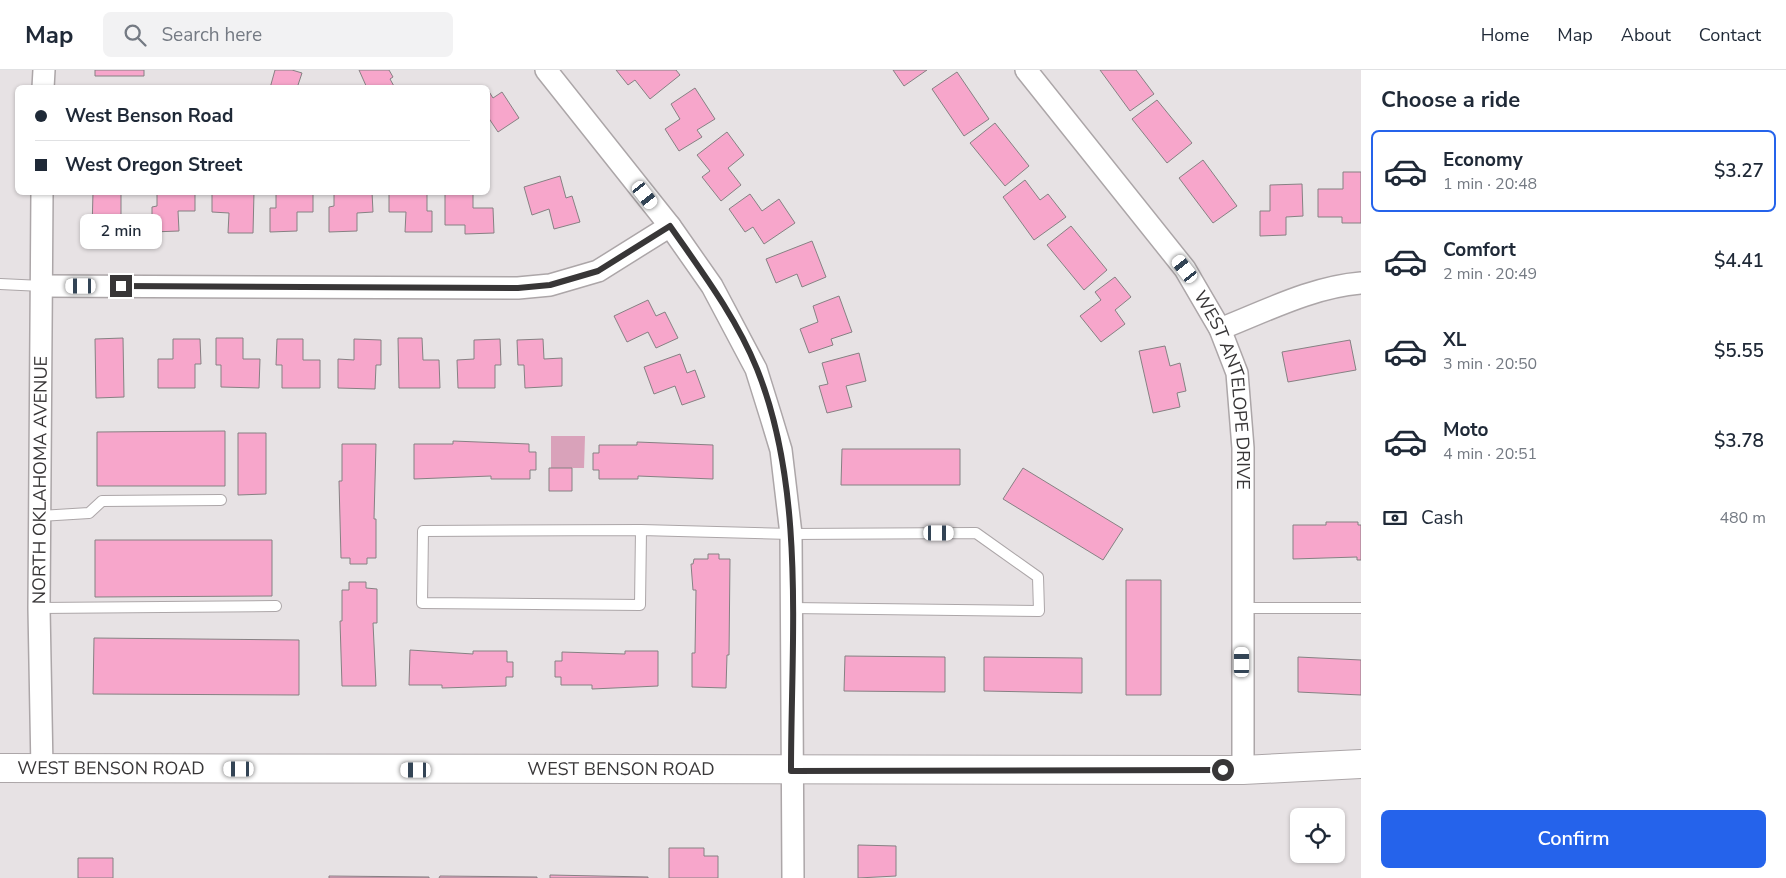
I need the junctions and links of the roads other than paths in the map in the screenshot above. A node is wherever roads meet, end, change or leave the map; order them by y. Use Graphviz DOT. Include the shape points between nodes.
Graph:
graph roads {
  1 [pos="44,70"];
  2 [pos="546,70"];
  3 [pos="1026,70"];
  4 [pos="43,85"];
  5 [pos="42,195"];
  6 [pos="670,226"];
  7 [pos="0,284"];
  8 [pos="1361,284"];
  9 [pos="42,286"];
  10 [pos="1220,329"];
  11 [pos="221,500"];
  12 [pos="40,516"];
  13 [pos="641,530"];
  14 [pos="791,534"];
  15 [pos="276,606"];
  16 [pos="39,608"];
  17 [pos="791,608"];
  18 [pos="1242,608"];
  19 [pos="1361,608"];
  20 [pos="1361,764"];
  21 [pos="0,768"];
  22 [pos="42,769"];
  23 [pos="1243,770"];
  24 [pos="791,771"];
  25 [pos="1361,778"];
  26 [pos="793,878"];
  1 -- 4 [label="street"];
  2 -- 6 [label="street"];
  3 -- 10 [label="street, WEST ANTELOPE DRIVE" via="1185,269"];
  5 -- 9 [label="street, NORTH OKLAHOMA AVENUE"];
  6 -- 9 [label="street" via="598,271 550,285 518,288"];
  6 -- 14 [label="street" via="712,286 756,369 781,450"];
  7 -- 9 [label="lane"];
  8 -- 10 [label="street" via="1340,285 1314,292"];
  9 -- 12 [label="street, NORTH OKLAHOMA AVENUE"];
  10 -- 18 [label="street, WEST ANTELOPE DRIVE" via="1237,373 1241,412"];
  11 -- 12 [label="lane" via="102,500 89,514"];
  12 -- 16 [label="street, NORTH OKLAHOMA AVENUE"];
  13 -- 13 [label="lane" via="423,531 422,603 640,605"];
  13 -- 14 [label="lane"];
  14 -- 17 [label="street"];
  14 -- 17 [label="lane" via="976,533 1038,577 1039,612"];
  15 -- 16 [label="lane"];
  16 -- 22 [label="street, NORTH OKLAHOMA AVENUE"];
  17 -- 24 [label="street"];
  18 -- 19 [label="lane"];
  18 -- 23 [label="street, WEST ANTELOPE DRIVE"];
  20 -- 23 [label="main road, WEST BENSON ROAD"];
  21 -- 22 [label="main road, WEST BENSON ROAD"];
  22 -- 24 [label="main road, WEST BENSON ROAD"];
  23 -- 24 [label="main road, WEST BENSON ROAD"];
  23 -- 25 [label="main road, WEST BENSON ROAD"];
  24 -- 26 [label="street"];
}
